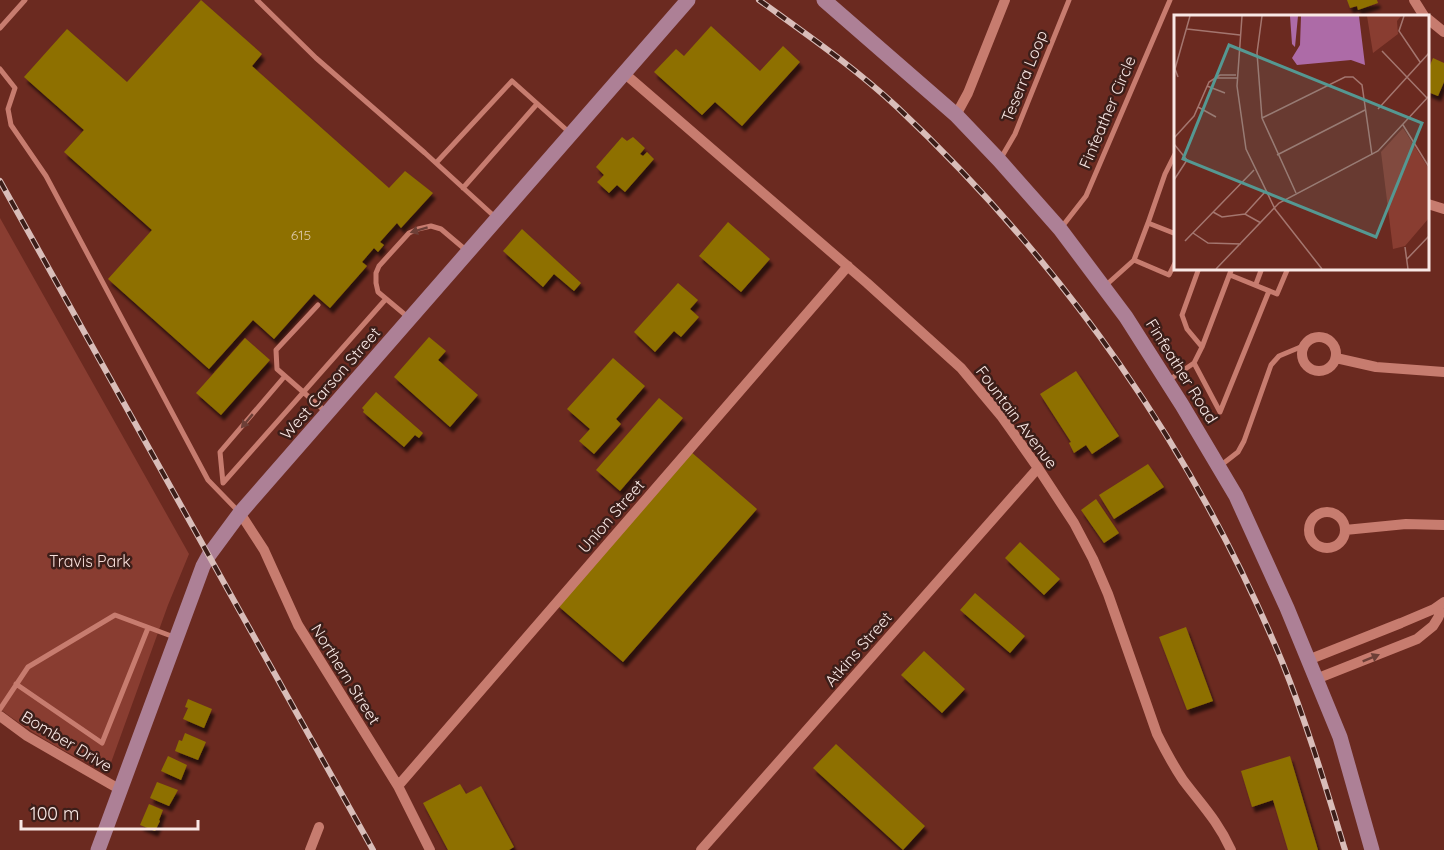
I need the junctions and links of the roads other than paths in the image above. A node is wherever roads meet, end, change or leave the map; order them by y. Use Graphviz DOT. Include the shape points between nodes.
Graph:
graph roads {
  1 [pos="25,0"];
  2 [pos="257,0"];
  3 [pos="688,0"];
  4 [pos="1005,0"];
  5 [pos="1069,0"];
  6 [pos="1170,0"];
  7 [pos="1414,0"];
  8 [pos="828,1"];
  9 [pos="1423,15"];
  10 [pos="1429,21"];
  11 [pos="0,28"];
  12 [pos="1444,32"];
  13 [pos="0,69"];
  14 [pos="624,73"];
  15 [pos="537,104"];
  16 [pos="956,115"];
  17 [pos="571,134"];
  18 [pos="1174,156"];
  19 [pos="999,160"];
  20 [pos="436,163"];
  21 [pos="463,188"];
  22 [pos="1429,204"];
  23 [pos="1444,209"];
  24 [pos="497,219"];
  25 [pos="1148,223"];
  26 [pos="1060,229"];
  27 [pos="1174,233"];
  28 [pos="468,252"];
  29 [pos="1134,260"];
  30 [pos="1174,265"];
  31 [pos="848,266"];
  32 [pos="1198,270"];
  33 [pos="1231,270"];
  34 [pos="1261,270"];
  35 [pos="1287,270"];
  36 [pos="1230,275"];
  37 [pos="1256,284"];
  38 [pos="1104,287"];
  39 [pos="1269,291"];
  40 [pos="385,300"];
  41 [pos="318,306"];
  42 [pos="410,319"];
  43 [pos="1303,346"];
  44 [pos="1202,347"];
  45 [pos="1336,358"];
  46 [pos="1194,363"];
  47 [pos="1444,372"];
  48 [pos="285,376"];
  49 [pos="1167,381"];
  50 [pos="304,393"];
  51 [pos="328,413"];
  52 [pos="1219,467"];
  53 [pos="1038,468"];
  54 [pos="223,483"];
  55 [pos="216,490"];
  56 [pos="240,513"];
  57 [pos="1444,525"];
  58 [pos="1345,530"];
  59 [pos="1444,603"];
  60 [pos="148,628"];
  61 [pos="176,637"];
  62 [pos="1308,660"];
  63 [pos="1316,680"];
  64 [pos="16,684"];
  65 [pos="0,709"];
  66 [pos="0,716"];
  67 [pos="398,786"];
  68 [pos="119,789"];
  69 [pos="319,827"];
  70 [pos="98,850"];
  71 [pos="310,850"];
  72 [pos="430,850"];
  73 [pos="701,850"];
  74 [pos="1231,850"];
  75 [pos="1372,850"];
  1 -- 11 [label="lane"];
  2 -- 20 [label="lane" via="316,58"];
  3 -- 14 [label="street, West Carson Street"];
  4 -- 16 [label="street"];
  5 -- 19 [label="lane, Teserra Loop" via="1015,135"];
  6 -- 26 [label="lane, Finfeather Circle" via="1086,196"];
  7 -- 9 [label="street"];
  8 -- 16 [label="street, Finfeather Road"];
  10 -- 12 [label="street"];
  13 -- 55 [label="lane" via="15,88 8,109 11,125 46,176"];
  14 -- 17 [label="street, West Carson Street"];
  14 -- 31 [label="street, Fountain Avenue"];
  15 -- 17 [label="lane"];
  15 -- 20 [label="lane" via="512,81"];
  15 -- 21 [label="lane"];
  16 -- 19 [label="street, Finfeather Road"];
  17 -- 24 [label="street, West Carson Street"];
  18 -- 25 [label="lane"];
  19 -- 26 [label="street, Finfeather Road"];
  20 -- 21 [label="lane"];
  21 -- 24 [label="lane"];
  22 -- 23 [label="street"];
  24 -- 28 [label="street, West Carson Street"];
  25 -- 27 [label="lane"];
  25 -- 29 [label="lane"];
  26 -- 38 [label="street, Finfeather Road"];
  28 -- 40 [label="lane, one-way" via="441,229 431,226 409,232 376,273 378,292"];
  28 -- 42 [label="street, West Carson Street"];
  29 -- 30 [label="lane" via="1169,275"];
  29 -- 38 [label="lane"];
  31 -- 53 [label="street, Fountain Avenue" via="961,368"];
  31 -- 67 [label="street, Union Street"];
  32 -- 44 [label="lane" via="1182,315 1187,329"];
  33 -- 36 [label="lane"];
  34 -- 37 [label="lane"];
  35 -- 39 [label="lane" via="1277,294"];
  36 -- 37 [label="lane"];
  36 -- 44 [label="lane"];
  37 -- 39 [label="lane"];
  38 -- 49 [label="street, Finfeather Road"];
  39 -- 46 [label="lane" via="1220,412"];
  40 -- 42 [label="lane"];
  40 -- 50 [label="lane"];
  41 -- 48 [label="lane" via="276,350 276,369"];
  42 -- 51 [label="street, West Carson Street"];
  43 -- 45 [label="street" via="1317,336 1328,338 1335,347"];
  43 -- 45 [label="street" via="1303,362 1312,370 1324,371"];
  43 -- 52 [label="lane" via="1279,356 1271,364 1244,441 1238,452"];
  44 -- 46 [label="lane"];
  45 -- 47 [label="street" via="1376,367"];
  46 -- 49 [label="lane"];
  48 -- 50 [label="lane"];
  48 -- 54 [label="lane, one-way" via="220,452"];
  49 -- 52 [label="street, Finfeather Road"];
  50 -- 51 [label="lane"];
  50 -- 54 [label="lane"];
  51 -- 56 [label="street, West Carson Street"];
  52 -- 62 [label="street, Finfeather Road" via="1236,496"];
  53 -- 73 [label="street, Atkins Street"];
  53 -- 74 [label="street, Fountain Avenue" via="1074,523 1108,594 1168,756 1216,821"];
  54 -- 55 [label="lane"];
  55 -- 56 [label="lane"];
  56 -- 61 [label="street, West Carson Street" via="209,555"];
  56 -- 67 [label="street, Northern Street" via="264,550 298,625"];
  57 -- 58 [label="street"];
  59 -- 62 [label="street"];
  63 -- 59 [label="street, one-way" via="1417,639 1433,626"];
  60 -- 61 [label="lane"];
  60 -- 64 [label="lane" via="115,615 28,667"];
  60 -- 64 [label="lane" via="102,743"];
  61 -- 68 [label="street, West Carson Street"];
  62 -- 63 [label="street, Finfeather Road"];
  63 -- 75 [label="street, Finfeather Road" via="1340,737"];
  64 -- 65 [label="lane"];
  66 -- 68 [label="street, Bomber Drive"];
  67 -- 72 [label="street, Northern Street"];
  68 -- 70 [label="street, West Carson Street"];
  69 -- 71 [label="street"];
}
